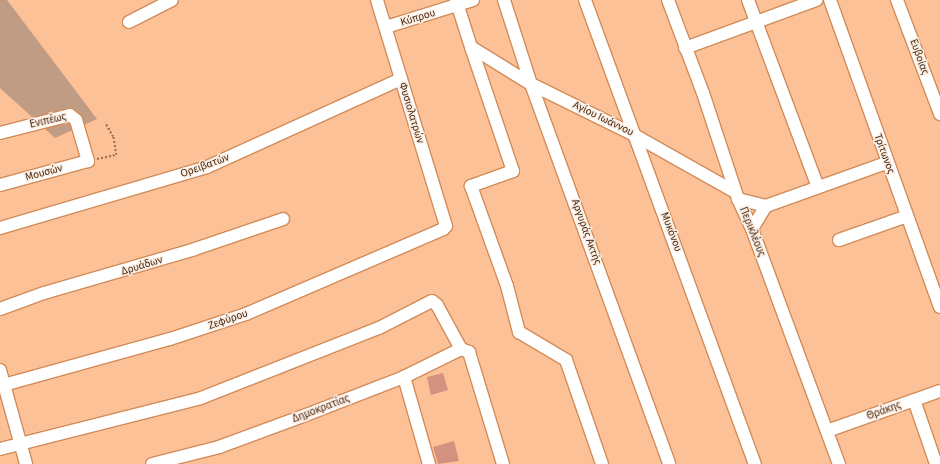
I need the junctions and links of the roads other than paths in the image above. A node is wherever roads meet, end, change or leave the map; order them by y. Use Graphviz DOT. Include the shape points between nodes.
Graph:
graph roads {
  1 [pos="172,0"];
  2 [pos="377,0"];
  3 [pos="473,0"];
  4 [pos="504,0"];
  5 [pos="585,0"];
  6 [pos="668,0"];
  7 [pos="748,0"];
  8 [pos="816,0"];
  9 [pos="830,0"];
  10 [pos="897,0"];
  11 [pos="457,3"];
  12 [pos="129,22"];
  13 [pos="756,22"];
  14 [pos="386,27"];
  15 [pos="471,46"];
  16 [pos="685,48"];
  17 [pos="400,79"];
  18 [pos="532,84"];
  19 [pos="940,114"];
  20 [pos="0,133"];
  21 [pos="634,134"];
  22 [pos="88,161"];
  23 [pos="886,163"];
  24 [pos="0,185"];
  25 [pos="818,187"];
  26 [pos="737,195"];
  27 [pos="766,206"];
  28 [pos="907,216"];
  29 [pos="283,219"];
  30 [pos="446,226"];
  31 [pos="0,228"];
  32 [pos="752,229"];
  33 [pos="839,240"];
  34 [pos="940,307"];
  35 [pos="0,309"];
  36 [pos="461,349"];
  37 [pos="0,370"];
  38 [pos="404,377"];
  39 [pos="2,386"];
  40 [pos="940,391"];
  41 [pos="914,400"];
  42 [pos="827,431"];
  43 [pos="21,443"];
  44 [pos="0,449"];
  45 [pos="26,464"];
  46 [pos="152,464"];
  47 [pos="429,464"];
  48 [pos="503,464"];
  49 [pos="602,464"];
  50 [pos="669,464"];
  51 [pos="755,464"];
  52 [pos="839,464"];
  53 [pos="936,464"];
  1 -- 12 [label="street"];
  2 -- 14 [label="street, Φυσιολατρών"];
  3 -- 11 [label="street, Κύπρου"];
  4 -- 18 [label="street, Αργυράς Ακτής"];
  5 -- 21 [label="street, Μυκόνου"];
  6 -- 16 [label="street, Περικλέους"];
  7 -- 13 [label="street"];
  8 -- 13 [label="street"];
  9 -- 23 [label="street, Τρίτωνος"];
  10 -- 19 [label="street, Ευβοίας"];
  11 -- 14 [label="street, Κύπρου"];
  11 -- 15 [label="street"];
  13 -- 16 [label="street"];
  13 -- 25 [label="street"];
  14 -- 17 [label="street, Φυσιολατρών"];
  15 -- 18 [label="street, Αγίου Ιωάννου"];
  15 -- 49 [label="street" via="513,171 471,186 507,286 517,328 522,335 566,360"];
  16 -- 26 [label="street, Περικλέους"];
  17 -- 30 [label="street, Φυσιολατρών"];
  17 -- 31 [label="street, Ορειβατών" via="207,167"];
  18 -- 21 [label="street, Αγίου Ιωάννου"];
  18 -- 50 [label="street, Αργυράς Ακτής"];
  20 -- 22 [label="street, Ενιπέως" via="70,115 76,120"];
  21 -- 26 [label="street, Αγίου Ιωάννου"];
  21 -- 51 [label="street, Μυκόνου"];
  22 -- 24 [label="street, Μουσών"];
  23 -- 25 [label="street"];
  23 -- 28 [label="street, Τρίτωνος"];
  25 -- 27 [label="street"];
  26 -- 27 [label="street, Αγίου Ιωάννου"];
  26 -- 32 [label="street, Περικλέους"];
  27 -- 32 [label="street"];
  28 -- 33 [label="street"];
  28 -- 34 [label="street, Τρίτωνος"];
  29 -- 35 [label="street, Δρυάδων" via="188,252 44,293"];
  30 -- 39 [label="street, Ζεφύρου" via="443,230 246,314 170,339"];
  32 -- 42 [label="street, Περικλέους"];
  36 -- 38 [label="street, Δημοκρατίας"];
  36 -- 43 [label="street" via="437,305 432,301 379,328 201,398"];
  36 -- 48 [label="street" via="469,352"];
  37 -- 39 [label="street"];
  38 -- 46 [label="street, Δημοκρατίας" via="219,447"];
  38 -- 47 [label="street"];
  39 -- 43 [label="street"];
  40 -- 41 [label="street, Θράκης"];
  41 -- 42 [label="street, Θράκης"];
  41 -- 53 [label="street"];
  42 -- 52 [label="street, Περικλέους"];
  43 -- 44 [label="street"];
  43 -- 45 [label="street"];
}
